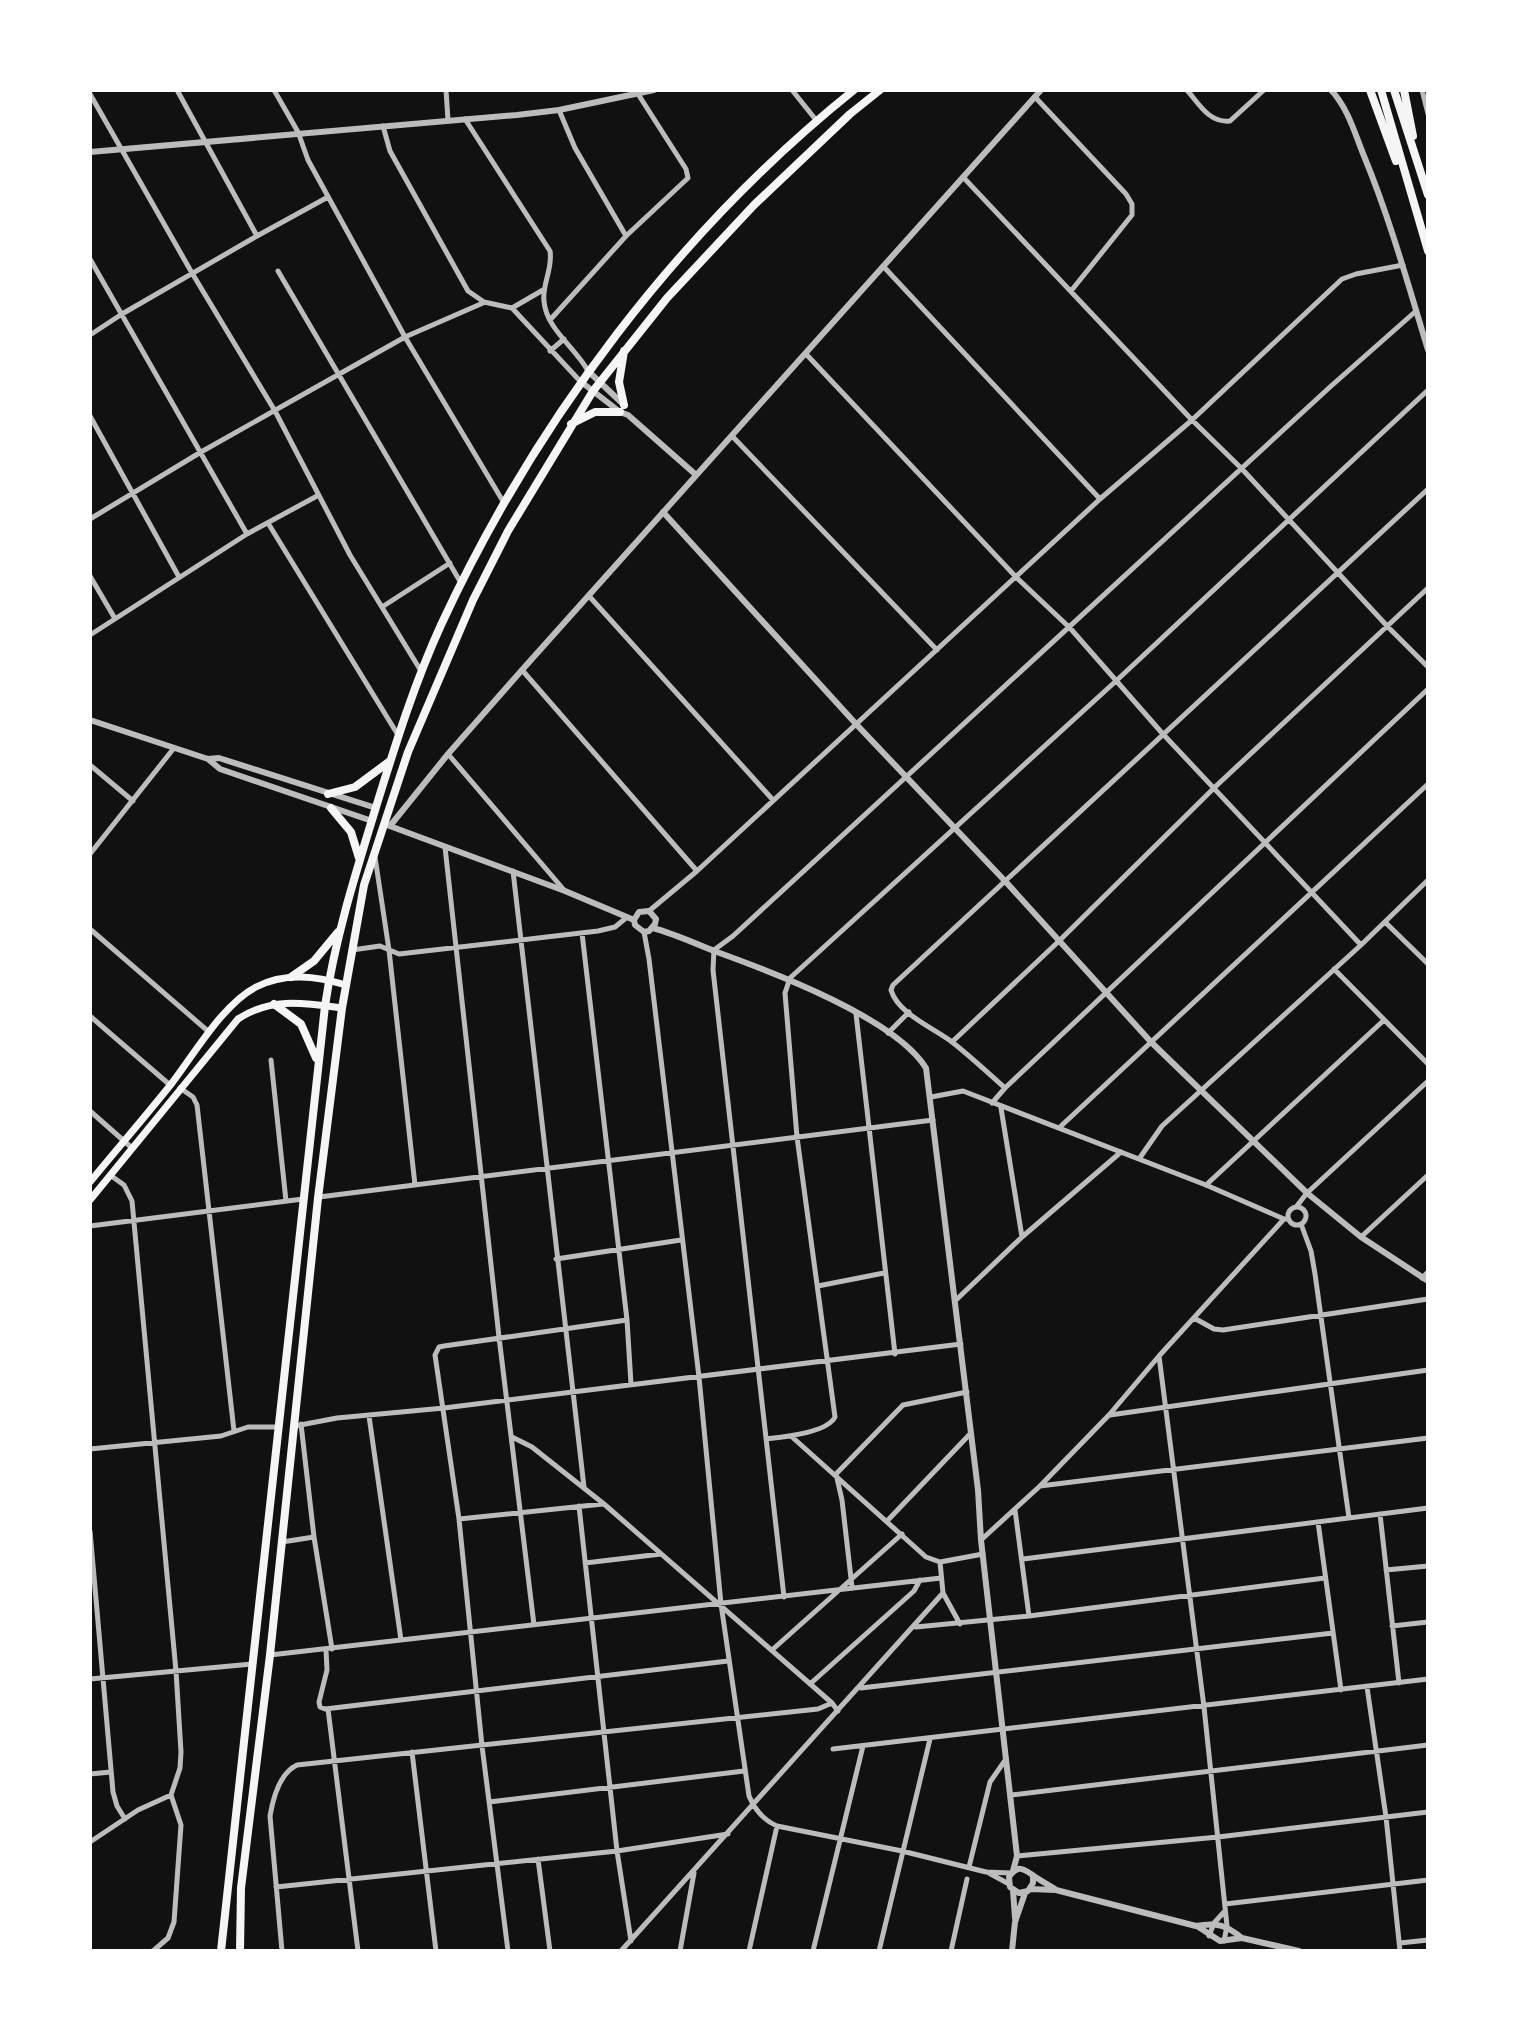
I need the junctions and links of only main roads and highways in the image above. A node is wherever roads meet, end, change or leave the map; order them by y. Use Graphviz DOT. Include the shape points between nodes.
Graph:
graph roads {
  1 [pos="854,90"];
  2 [pos="880,90"];
  3 [pos="1370,90"];
  4 [pos="1381,90"];
  5 [pos="1394,90"];
  6 [pos="1404,90"];
  7 [pos="1421,172"];
  8 [pos="1406,181"];
  9 [pos="1428,195"];
  10 [pos="1428,251"];
  11 [pos="624,348"];
  12 [pos="570,425"];
  13 [pos="390,761"];
  14 [pos="328,794"];
  15 [pos="331,808"];
  16 [pos="359,861"];
  17 [pos="340,928"];
  18 [pos="291,977"];
  19 [pos="329,980"];
  20 [pos="346,985"];
  21 [pos="274,1004"];
  22 [pos="325,1006"];
  23 [pos="342,1008"];
  24 [pos="318,1066"];
  25 [pos="90,1182"];
  26 [pos="90,1200"];
  27 [pos="222,1947"];
  28 [pos="214,1951"];
  29 [pos="240,1951"];
  1 -- 13 [label="main road" via="816,120 684,254 580,381 461,583 421,672"];
  2 -- 11 [label="main road" via="754,205"];
  3 -- 8 [label="main road"];
  4 -- 8 [label="main road"];
  5 -- 7 [label="main road"];
  6 -- 7 [label="main road"];
  7 -- 9 [label="main road"];
  8 -- 10 [label="main road"];
  11 -- 12 [label="main road"];
  11 -- 12 [label="main road" via="619,382 624,411 595,412"];
  12 -- 20 [label="main road" via="508,531 453,642 408,752 364,885"];
  13 -- 14 [label="main road" via="355,787"];
  13 -- 16 [label="main road"];
  15 -- 16 [label="main road" via="351,832"];
  16 -- 17 [label="main road"];
  17 -- 18 [label="main road" via="314,961"];
  17 -- 19 [label="main road"];
  18 -- 19 [label="main road"];
  18 -- 25 [label="main road" via="246,993"];
  19 -- 20 [label="main road"];
  19 -- 22 [label="main road"];
  20 -- 23 [label="main road"];
  21 -- 22 [label="main road"];
  21 -- 24 [label="main road" via="301,1024"];
  21 -- 26 [label="main road" via="238,1019"];
  22 -- 23 [label="main road"];
  22 -- 24 [label="main road"];
  23 -- 29 [label="main road" via="241,1888"];
  24 -- 27 [label="main road"];
  27 -- 28 [label="main road"];
}
